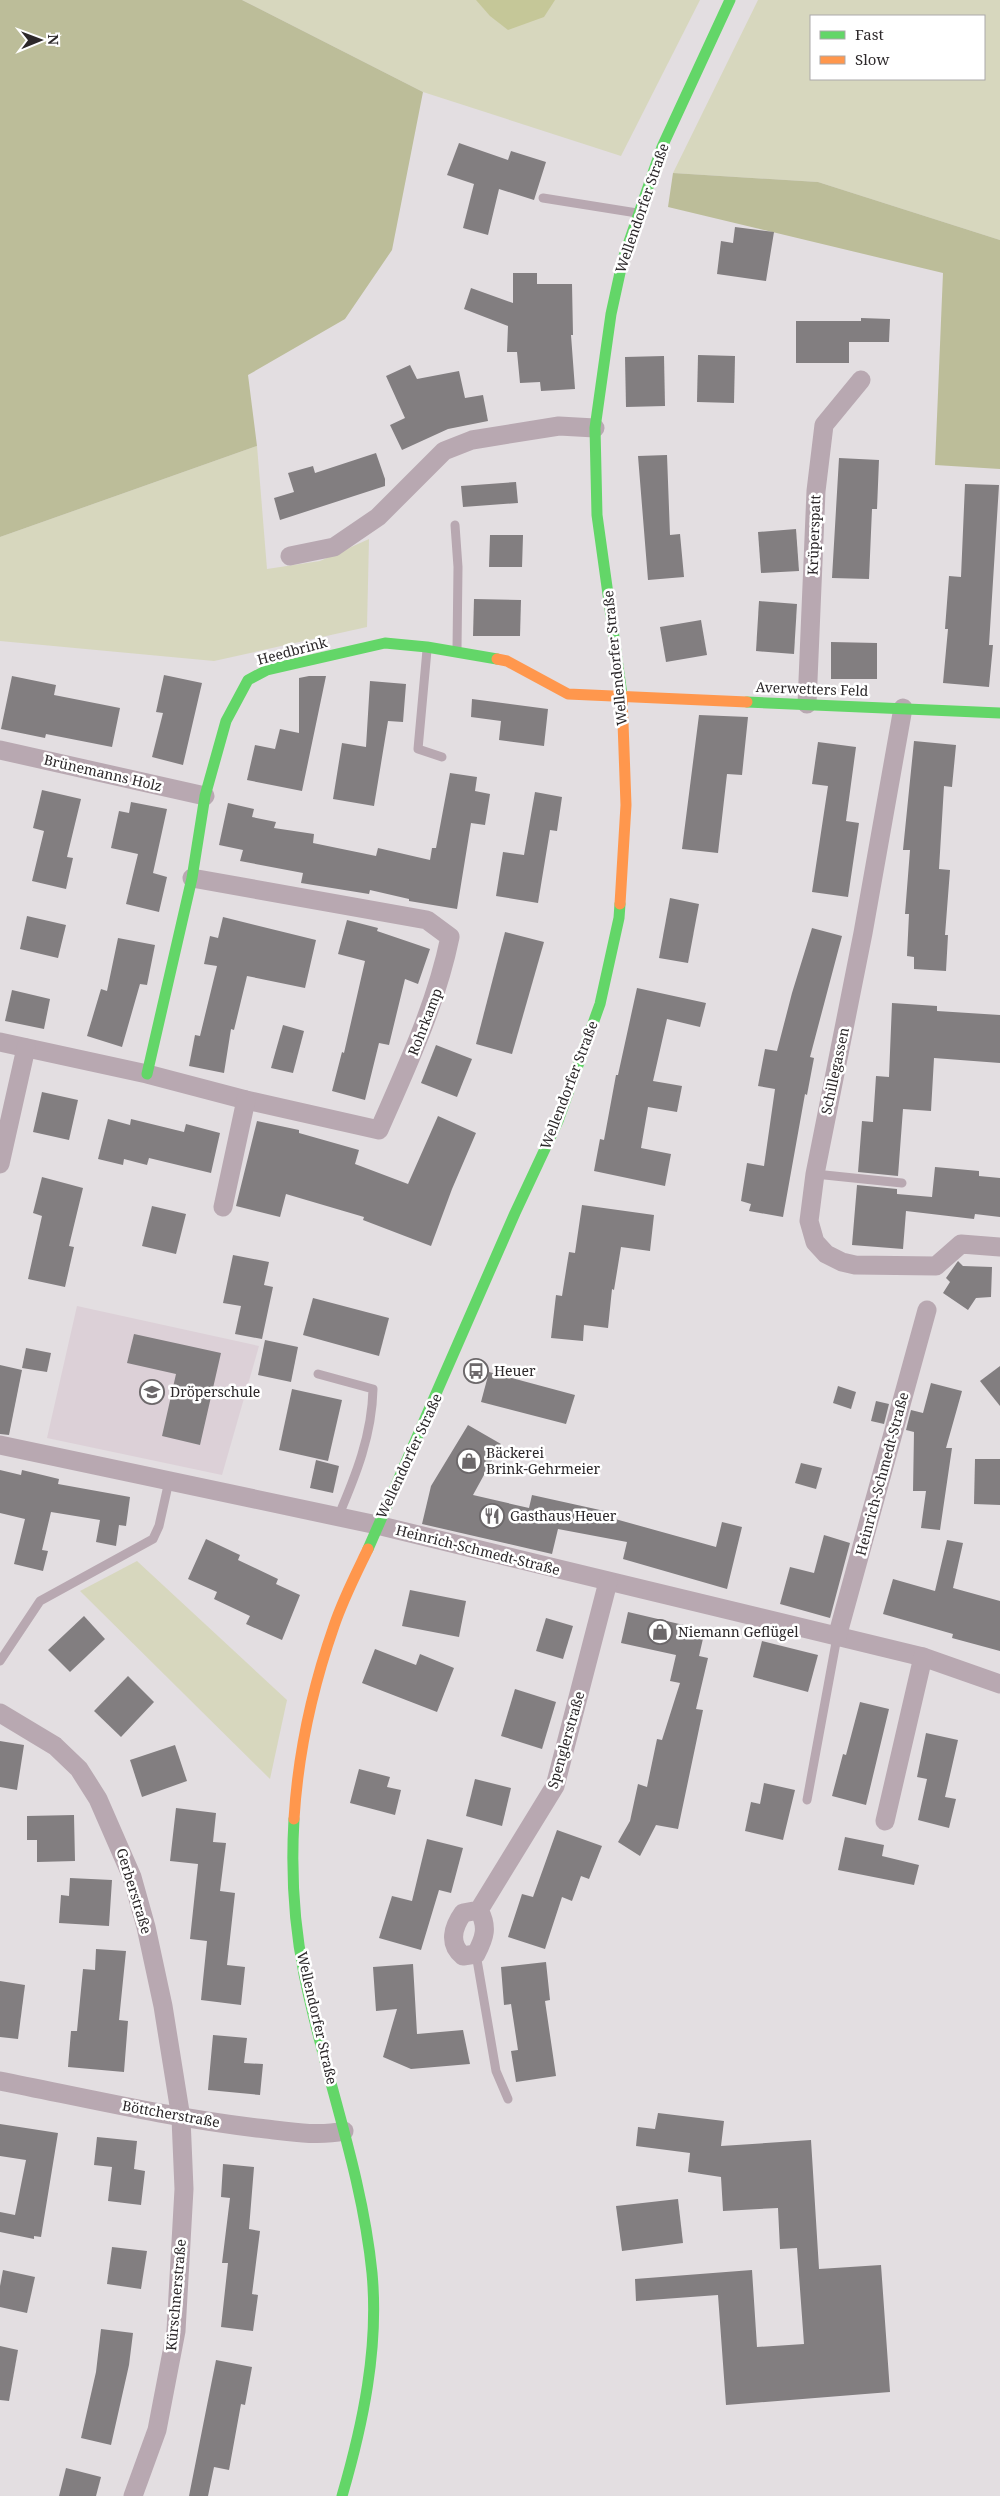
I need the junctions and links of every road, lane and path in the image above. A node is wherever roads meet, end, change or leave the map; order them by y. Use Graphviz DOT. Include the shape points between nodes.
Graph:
graph roads {
  1 [pos="730,0"];
  2 [pos="543,198"];
  3 [pos="638,213"];
  4 [pos="861,380"];
  5 [pos="595,428"];
  6 [pos="455,525"];
  7 [pos="290,556"];
  8 [pos="427,647"];
  9 [pos="457,652"];
  10 [pos="622,696"];
  11 [pos="807,704"];
  12 [pos="903,708"];
  13 [pos="1000,713"];
  14 [pos="0,750"];
  15 [pos="442,758"];
  16 [pos="205,796"];
  17 [pos="192,878"];
  18 [pos="0,1042"];
  19 [pos="26,1048"];
  20 [pos="147,1074"];
  21 [pos="246,1100"];
  22 [pos="0,1164"];
  23 [pos="815,1174"];
  24 [pos="902,1183"];
  25 [pos="223,1207"];
  26 [pos="998,1247"];
  27 [pos="927,1310"];
  28 [pos="318,1374"];
  29 [pos="0,1445"];
  30 [pos="169,1481"];
  31 [pos="338,1517"];
  32 [pos="377,1525"];
  33 [pos="608,1582"];
  34 [pos="837,1636"];
  35 [pos="923,1657"];
  36 [pos="0,1661"];
  37 [pos="1000,1684"];
  38 [pos="0,1713"];
  39 [pos="807,1800"];
  40 [pos="885,1821"];
  41 [pos="479,1910"];
  42 [pos="476,1954"];
  43 [pos="0,2081"];
  44 [pos="508,2099"];
  45 [pos="181,2118"];
  46 [pos="344,2131"];
  47 [pos="134,2496"];
  48 [pos="342,2496"];
  1 -- 3 [label="street, Wellendorfer Straße" via="662,146"];
  2 -- 3 [label="lane"];
  3 -- 5 [label="street, Wellendorfer Straße" via="623,259 611,314"];
  4 -- 11 [label="street, Krüperspatt" via="824,425 816,491"];
  5 -- 7 [label="street" via="559,426 472,440 444,451 378,517 334,547"];
  5 -- 10 [label="street, Wellendorfer Straße" via="597,514"];
  6 -- 9 [label="lane"];
  8 -- 9 [label="street, Heedbrink"];
  8 -- 15 [label="lane" via="418,749"];
  8 -- 16 [label="street, Heedbrink" via="385,643 267,670 248,680 226,721"];
  9 -- 10 [label="street, Heedbrink" via="506,662 568,694"];
  10 -- 11 [label="street, Averwetters Feld"];
  10 -- 32 [label="street, Wellendorfer Straße" via="626,835 619,918 600,1004 558,1121"];
  11 -- 12 [label="street, Averwetters Feld"];
  12 -- 13 [label="street, Averwetters Feld"];
  12 -- 23 [label="street, Schillegassen"];
  14 -- 16 [label="street, Brünemanns Holz"];
  16 -- 17 [label="street, Heedbrink"];
  17 -- 20 [label="street, Heedbrink"];
  17 -- 21 [label="street, Rohrkamp" via="427,920 450,937 442,974 423,1030 379,1130"];
  18 -- 19 [label="street"];
  19 -- 20 [label="street"];
  19 -- 22 [label="street"];
  20 -- 21 [label="street, Rohrkamp"];
  21 -- 25 [label="street"];
  23 -- 24 [label="lane"];
  23 -- 26 [label="street, Schillegassen" via="809,1221 815,1242 826,1254 842,1262 936,1266 961,1244"];
  27 -- 34 [label="street, Heinrich-Schmedt-Straße"];
  28 -- 31 [label="lane" via="373,1389 372,1416 366,1442"];
  29 -- 30 [label="street, Heinrich-Schmedt-Straße"];
  30 -- 31 [label="street, Heinrich-Schmedt-Straße"];
  30 -- 36 [label="lane" via="153,1539 40,1601"];
  31 -- 32 [label="street, Heinrich-Schmedt-Straße"];
  32 -- 33 [label="street, Heinrich-Schmedt-Straße"];
  32 -- 46 [label="street, Wellendorfer Straße" via="334,1624 310,1702 297,1777 294,1824 296,1913 304,1973"];
  33 -- 34 [label="street, Heinrich-Schmedt-Straße"];
  33 -- 41 [label="street, Spenglerstraße" via="555,1786"];
  34 -- 35 [label="street, Heinrich-Schmedt-Straße"];
  34 -- 39 [label="lane"];
  35 -- 37 [label="street, Heinrich-Schmedt-Straße"];
  35 -- 40 [label="street"];
  38 -- 45 [label="street, Gerberstraße" via="55,1746 78,1769 98,1799 117,1838 146,1927"];
  41 -- 42 [label="street" via="485,1922 485,1937"];
  41 -- 42 [label="street" via="463,1913 454,1926 456,1951 463,1956"];
  42 -- 44 [label="lane" via="496,2071"];
  43 -- 45 [label="street, Böttcherstraße"];
  45 -- 46 [label="street, Böttcherstraße" via="296,2132 328,2134"];
  45 -- 47 [label="street, Kürschnerstraße" via="184,2189 176,2331 157,2430"];
  46 -- 48 [label="street, Wellendorfer Straße" via="363,2212 372,2283 372,2355 360,2435"];
}
